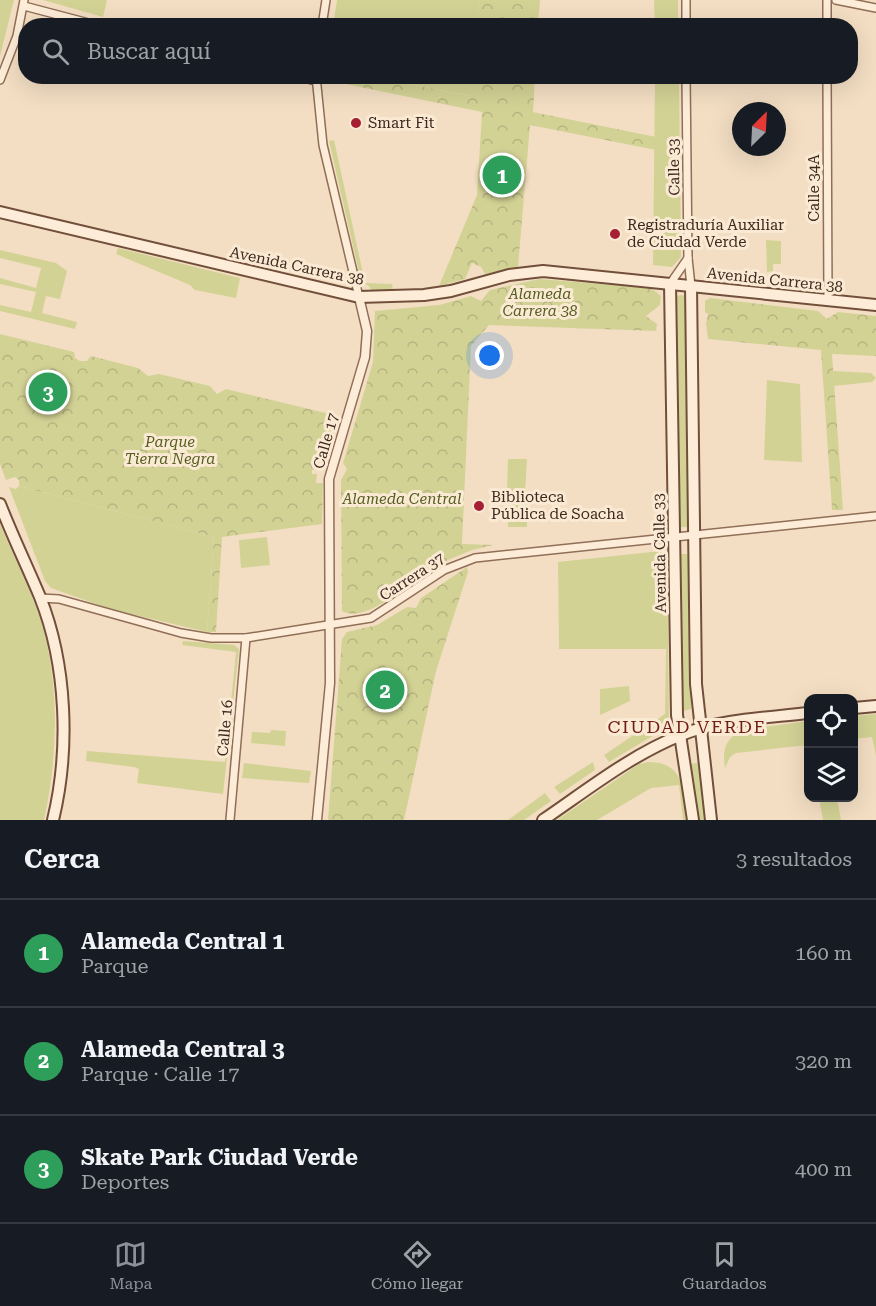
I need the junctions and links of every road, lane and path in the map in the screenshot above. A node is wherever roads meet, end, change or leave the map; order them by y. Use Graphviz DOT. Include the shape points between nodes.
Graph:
graph roads {
  1 [pos="326,0"];
  2 [pos="686,0"];
  3 [pos="827,0"];
  4 [pos="836,0"];
  5 [pos="24,3"];
  6 [pos="876,8"];
  7 [pos="21,18"];
  8 [pos="74,18"];
  9 [pos="323,18"];
  10 [pos="686,18"];
  11 [pos="827,18"];
  12 [pos="18,31"];
  13 [pos="0,80"];
  14 [pos="317,84"];
  15 [pos="687,84"];
  16 [pos="827,84"];
  17 [pos="0,213"];
  18 [pos="688,258"];
  19 [pos="670,284"];
  20 [pos="691,286"];
  21 [pos="359,297"];
  22 [pos="828,300"];
  23 [pos="876,305"];
  24 [pos="0,504"];
  25 [pos="876,516"];
  26 [pos="695,535"];
  27 [pos="675,537"];
  28 [pos="40,598"];
  29 [pos="330,624"];
  30 [pos="246,638"];
  31 [pos="876,706"];
  32 [pos="858,708"];
  33 [pos="804,713"];
  34 [pos="700,729"];
  35 [pos="681,735"];
  36 [pos="53,820"];
  37 [pos="230,820"];
  38 [pos="317,820"];
  39 [pos="543,820"];
  40 [pos="693,820"];
  41 [pos="711,820"];
  1 -- 9 [label="street"];
  2 -- 10 [label="street"];
  3 -- 11 [label="street"];
  4 -- 6 [label="street"];
  5 -- 7 [label="street"];
  5 -- 8 [label="street"];
  12 -- 13 [label="street"];
  14 -- 21 [label="street, Calle 17" via="323,146"];
  15 -- 18 [label="street, Calle 33"];
  16 -- 22 [label="street, Calle 34A"];
  17 -- 21 [label="main road, Avenida Carrera 38"];
  18 -- 19 [label="street"];
  18 -- 20 [label="street, Calle 33"];
  19 -- 20 [label="main road, Avenida Carrera 38"];
  19 -- 21 [label="main road, Avenida Carrera 38" via="534,271 424,295"];
  19 -- 27 [label="main road, Avenida Calle 33"];
  20 -- 22 [label="main road, Avenida Carrera 38"];
  20 -- 26 [label="main road"];
  21 -- 29 [label="street, Calle 17" via="367,331 365,357 329,479"];
  22 -- 23 [label="main road, Avenida Carrera 38"];
  24 -- 28 [label="main road"];
  25 -- 26 [label="street, Carrera 37"];
  26 -- 27 [label="street, Carrera 37"];
  26 -- 34 [label="main road"];
  27 -- 29 [label="street, Carrera 37" via="475,558 444,570 380,614"];
  27 -- 35 [label="main road, Avenida Calle 33"];
  28 -- 30 [label="street, Carrera 37" via="59,599 192,636"];
  28 -- 36 [label="main road" via="62,697 63,753"];
  29 -- 30 [label="street, Carrera 37"];
  29 -- 38 [label="street, Calle 17" via="329,700"];
  30 -- 37 [label="street, Calle 16"];
  31 -- 32 [label="main road"];
  33 -- 34 [label="main road"];
  34 -- 35 [label="main road"];
  34 -- 41 [label="main road"];
  35 -- 39 [label="main road" via="620,767"];
  35 -- 40 [label="main road, Avenida Calle 33"];
}
